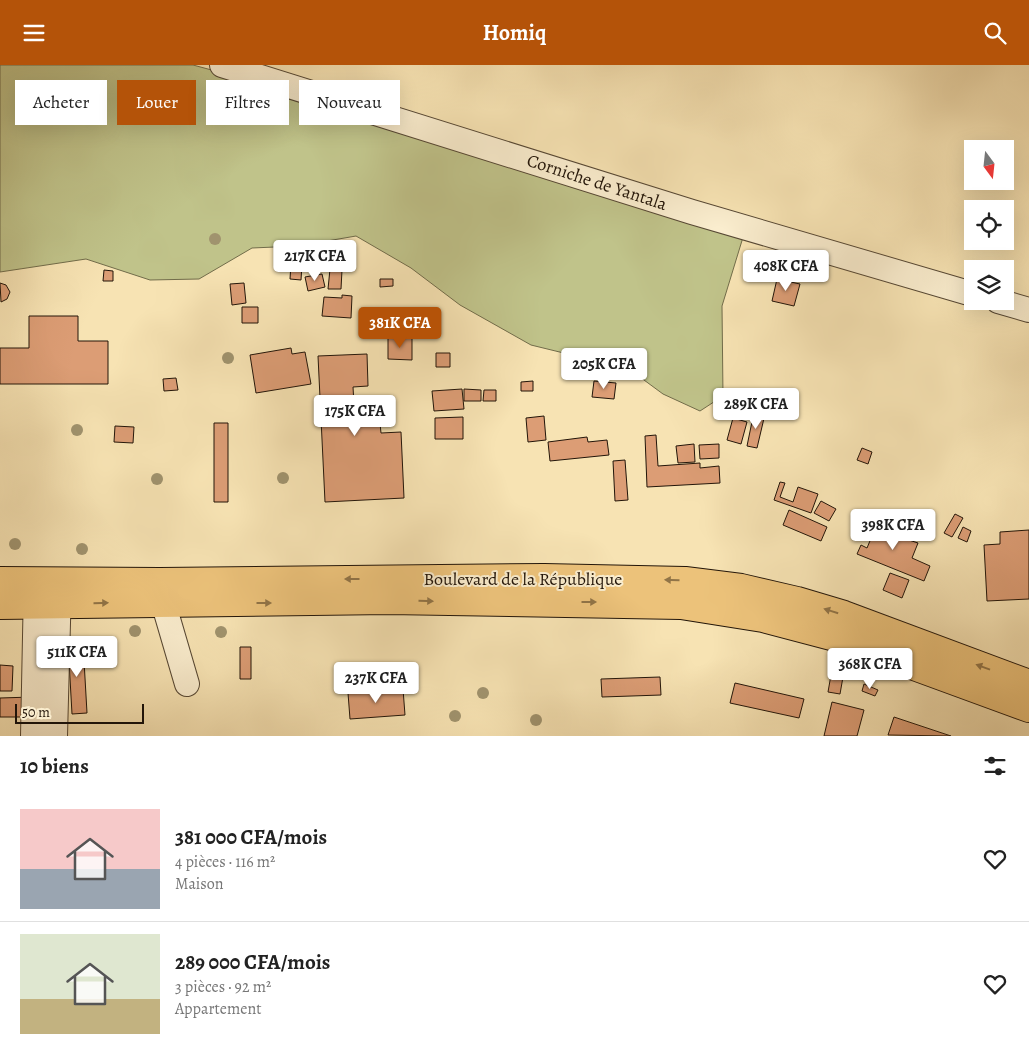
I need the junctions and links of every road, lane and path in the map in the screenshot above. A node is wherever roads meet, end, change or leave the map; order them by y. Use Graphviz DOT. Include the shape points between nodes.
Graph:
graph roads {
  1 [pos="222,65"];
  2 [pos="964,292"];
  3 [pos="1014,306"];
  4 [pos="1029,310"];
  5 [pos="0,581"];
  6 [pos="544,590"];
  7 [pos="48,592"];
  8 [pos="162,592"];
  9 [pos="0,605"];
  10 [pos="187,684"];
  11 [pos="1029,684"];
  12 [pos="1029,708"];
  13 [pos="33,736"];
  14 [pos="55,736"];
  1 -- 2 [label="street, Corniche de Yantala" via="692,212"];
  3 -- 4 [label="street"];
  5 -- 7 [label="main road, Boulevard de la République"];
  6 -- 8 [label="main road, Boulevard de la République"];
  11 -- 6 [label="main road, Boulevard de la République, one-way" via="844,615 741,588 685,581"];
  6 -- 12 [label="main road, Boulevard de la République, one-way" via="681,605 772,620 835,637"];
  7 -- 8 [label="main road, Boulevard de la République"];
  7 -- 9 [label="main road, Boulevard de la République"];
  7 -- 13 [label="street"];
  7 -- 14 [label="street"];
  8 -- 10 [label="street"];
}
